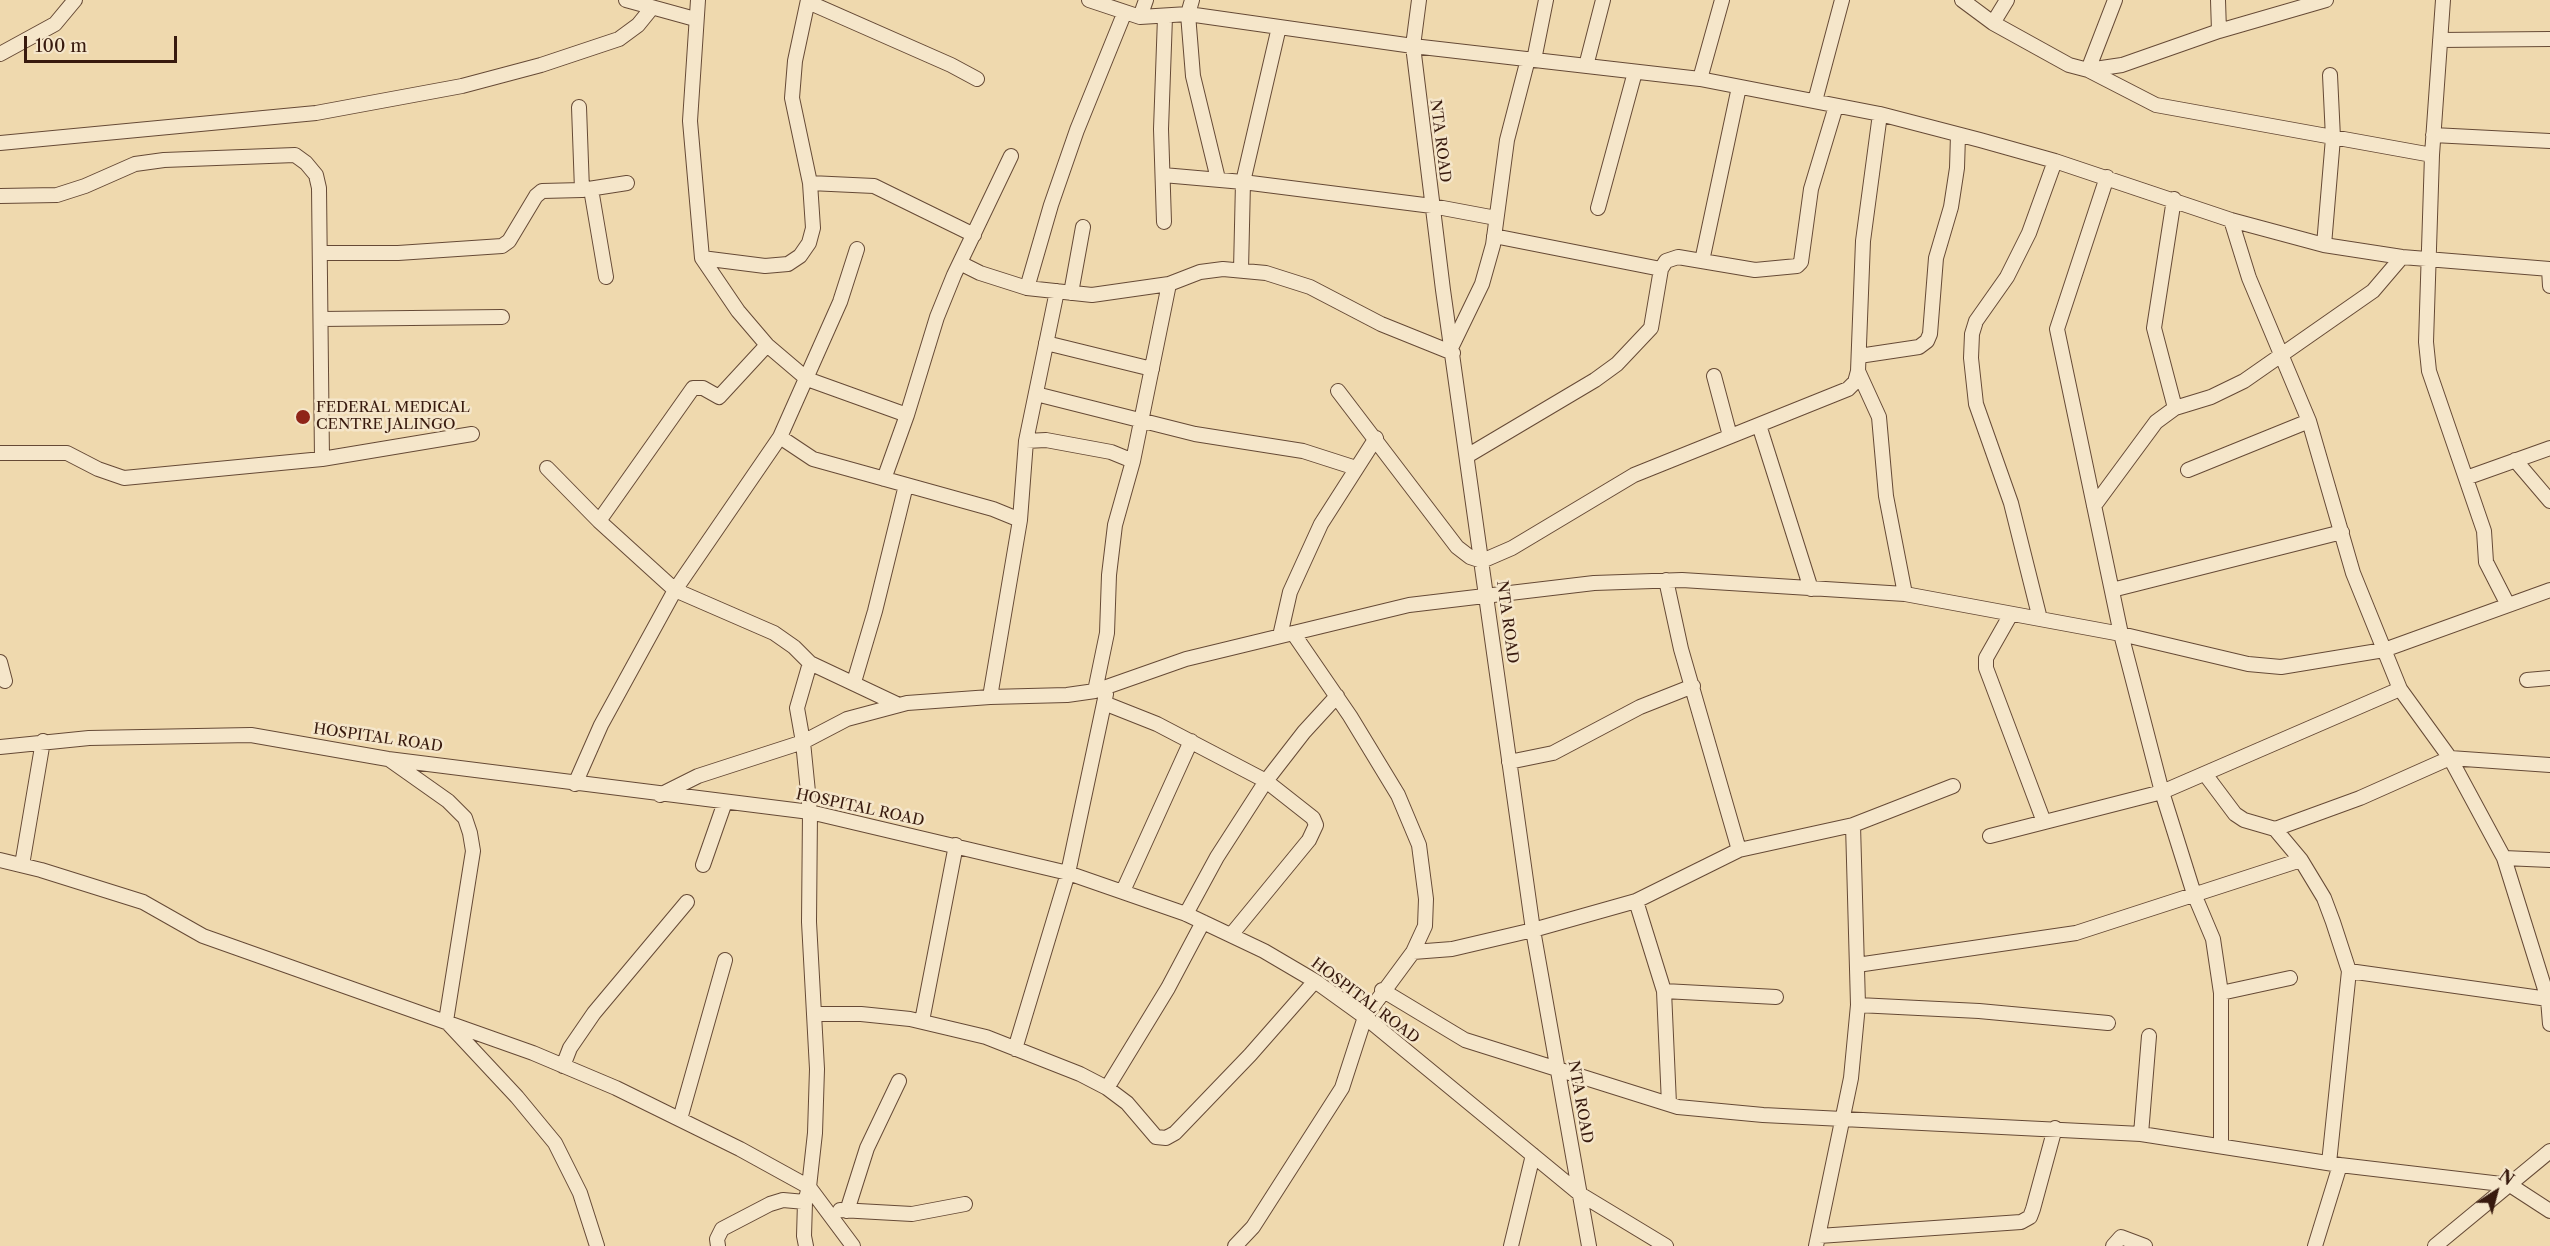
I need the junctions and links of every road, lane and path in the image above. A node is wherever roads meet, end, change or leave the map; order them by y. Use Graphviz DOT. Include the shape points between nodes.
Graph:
graph roads {
  1 [pos="75,0"];
  2 [pos="626,0"];
  3 [pos="698,0"];
  4 [pos="1089,0"];
  5 [pos="1146,0"];
  6 [pos="1192,0"];
  7 [pos="1419,0"];
  8 [pos="1546,0"];
  9 [pos="1603,0"];
  10 [pos="1722,0"];
  11 [pos="1842,0"];
  12 [pos="1962,0"];
  13 [pos="2007,0"];
  14 [pos="2115,0"];
  15 [pos="2218,0"];
  16 [pos="2326,0"];
  17 [pos="2443,0"];
  18 [pos="808,1"];
  19 [pos="651,9"];
  20 [pos="1124,14"];
  21 [pos="1188,14"];
  22 [pos="1140,17"];
  23 [pos="1165,17"];
  24 [pos="695,20"];
  25 [pos="1993,23"];
  26 [pos="1279,27"];
  27 [pos="2219,30"];
  28 [pos="2550,39"];
  29 [pos="2440,40"];
  30 [pos="1413,46"];
  31 [pos="0,54"];
  32 [pos="1531,60"];
  33 [pos="1586,66"];
  34 [pos="2088,70"];
  35 [pos="1635,72"];
  36 [pos="2330,75"];
  37 [pos="977,79"];
  38 [pos="1700,79"];
  39 [pos="1739,87"];
  40 [pos="1815,101"];
  41 [pos="1836,106"];
  42 [pos="579,107"];
  43 [pos="1880,114"];
  44 [pos="1958,135"];
  45 [pos="2433,135"];
  46 [pos="2333,138"];
  47 [pos="2550,141"];
  48 [pos="0,143"];
  49 [pos="2432,155"];
  50 [pos="1011,156"];
  51 [pos="2055,161"];
  52 [pos="1163,175"];
  53 [pos="2106,177"];
  54 [pos="1218,179"];
  55 [pos="1243,182"];
  56 [pos="627,183"];
  57 [pos="810,183"];
  58 [pos="586,190"];
  59 [pos="0,196"];
  60 [pos="2174,199"];
  61 [pos="1432,206"];
  62 [pos="1598,208"];
  63 [pos="1496,218"];
  64 [pos="2231,220"];
  65 [pos="1164,222"];
  66 [pos="1083,227"];
  67 [pos="974,235"];
  68 [pos="1494,237"];
  69 [pos="2324,245"];
  70 [pos="857,249"];
  71 [pos="321,253"];
  72 [pos="702,258"];
  73 [pos="2402,258"];
  74 [pos="2428,259"];
  75 [pos="1702,261"];
  76 [pos="960,263"];
  77 [pos="1661,269"];
  78 [pos="2549,269"];
  79 [pos="1241,270"];
  80 [pos="606,278"];
  81 [pos="1169,284"];
  82 [pos="2550,286"];
  83 [pos="1027,288"];
  84 [pos="1064,292"];
  85 [pos="501,317"];
  86 [pos="321,319"];
  87 [pos="1046,343"];
  88 [pos="767,345"];
  89 [pos="1453,350"];
  90 [pos="2280,353"];
  91 [pos="1859,356"];
  92 [pos="1152,369"];
  93 [pos="1858,371"];
  94 [pos="1714,376"];
  95 [pos="807,379"];
  96 [pos="1338,392"];
  97 [pos="1036,394"];
  98 [pos="2175,408"];
  99 [pos="907,415"];
  100 [pos="2309,421"];
  101 [pos="1141,422"];
  102 [pos="1758,425"];
  103 [pos="472,434"];
  104 [pos="1731,436"];
  105 [pos="780,437"];
  106 [pos="1376,438"];
  107 [pos="1026,441"];
  108 [pos="2550,448"];
  109 [pos="0,453"];
  110 [pos="1467,456"];
  111 [pos="322,459"];
  112 [pos="2515,460"];
  113 [pos="1132,461"];
  114 [pos="547,468"];
  115 [pos="1356,468"];
  116 [pos="2188,470"];
  117 [pos="2466,478"];
  118 [pos="884,479"];
  119 [pos="906,486"];
  120 [pos="2550,501"];
  121 [pos="2094,506"];
  122 [pos="1020,520"];
  123 [pos="599,521"];
  124 [pos="2342,532"];
  125 [pos="1482,561"];
  126 [pos="1666,580"];
  127 [pos="1811,589"];
  128 [pos="675,590"];
  129 [pos="2112,590"];
  130 [pos="2550,590"];
  131 [pos="1905,594"];
  132 [pos="1487,596"];
  133 [pos="2508,605"];
  134 [pos="2011,614"];
  135 [pos="2040,620"];
  136 [pos="1286,634"];
  137 [pos="2121,634"];
  138 [pos="2384,650"];
  139 [pos="0,662"];
  140 [pos="810,663"];
  141 [pos="2550,678"];
  142 [pos="2527,680"];
  143 [pos="5,681"];
  144 [pos="854,682"];
  145 [pos="1693,686"];
  146 [pos="1101,689"];
  147 [pos="2400,690"];
  148 [pos="1337,696"];
  149 [pos="990,697"];
  150 [pos="1104,703"];
  151 [pos="899,705"];
  152 [pos="43,741"];
  153 [pos="1191,741"];
  154 [pos="803,742"];
  155 [pos="0,747"];
  156 [pos="2450,758"];
  157 [pos="388,759"];
  158 [pos="1509,762"];
  159 [pos="2550,765"];
  160 [pos="2205,774"];
  161 [pos="1266,781"];
  162 [pos="575,784"];
  163 [pos="1953,786"];
  164 [pos="2162,792"];
  165 [pos="660,795"];
  166 [pos="725,802"];
  167 [pos="810,812"];
  168 [pos="2044,822"];
  169 [pos="1853,825"];
  170 [pos="2275,829"];
  171 [pos="1990,837"];
  172 [pos="956,845"];
  173 [pos="1739,850"];
  174 [pos="2504,858"];
  175 [pos="0,860"];
  176 [pos="2301,860"];
  177 [pos="2550,860"];
  178 [pos="22,865"];
  179 [pos="703,865"];
  180 [pos="1068,873"];
  181 [pos="1123,891"];
  182 [pos="2194,894"];
  183 [pos="1636,900"];
  184 [pos="687,902"];
  185 [pos="1186,914"];
  186 [pos="1203,922"];
  187 [pos="1533,930"];
  188 [pos="1231,935"];
  189 [pos="1413,952"];
  190 [pos="725,960"];
  191 [pos="1857,965"];
  192 [pos="2349,971"];
  193 [pos="2290,978"];
  194 [pos="2546,980"];
  195 [pos="1315,981"];
  196 [pos="1383,990"];
  197 [pos="1664,991"];
  198 [pos="2221,993"];
  199 [pos="1776,997"];
  200 [pos="2548,999"];
  201 [pos="1858,1005"];
  202 [pos="814,1014"];
  203 [pos="1365,1017"];
  204 [pos="446,1021"];
  205 [pos="922,1021"];
  206 [pos="2108,1023"];
  207 [pos="2550,1024"];
  208 [pos="2149,1035"];
  209 [pos="1015,1049"];
  210 [pos="562,1066"];
  211 [pos="1557,1067"];
  212 [pos="899,1081"];
  213 [pos="1107,1088"];
  214 [pos="1669,1104"];
  215 [pos="680,1119"];
  216 [pos="1843,1119"];
  217 [pos="2055,1128"];
  218 [pos="2141,1134"];
  219 [pos="2221,1146"];
  220 [pos="2550,1150"];
  221 [pos="1533,1155"];
  222 [pos="2334,1164"];
  223 [pos="2510,1185"];
  224 [pos="810,1187"];
  225 [pos="1580,1194"];
  226 [pos="805,1202"];
  227 [pos="965,1204"];
  228 [pos="829,1210"];
  229 [pos="847,1211"];
  230 [pos="2550,1211"];
  231 [pos="1817,1241"];
  232 [pos="597,1246"];
  233 [pos="718,1246"];
  234 [pos="806,1246"];
  235 [pos="853,1246"];
  236 [pos="1235,1246"];
  237 [pos="1510,1246"];
  238 [pos="1589,1246"];
  239 [pos="1666,1246"];
  240 [pos="2113,1246"];
  241 [pos="2145,1246"];
  242 [pos="2315,1246"];
  243 [pos="2435,1246"];
  1 -- 31 [label="street" via="55,24"];
  2 -- 19 [label="street"];
  3 -- 24 [label="street"];
  4 -- 20 [label="street"];
  5 -- 22 [label="street"];
  6 -- 21 [label="street"];
  7 -- 30 [label="street, NTA ROAD"];
  8 -- 32 [label="street"];
  9 -- 33 [label="street"];
  10 -- 38 [label="street"];
  11 -- 40 [label="street"];
  12 -- 25 [label="street"];
  13 -- 25 [label="street"];
  14 -- 34 [label="street"];
  15 -- 27 [label="street"];
  16 -- 27 [label="street"];
  17 -- 29 [label="street"];
  18 -- 37 [label="street"];
  18 -- 57 [label="street" via="795,61 792,98"];
  19 -- 24 [label="street"];
  19 -- 48 [label="street" via="620,39 462,86 316,113"];
  20 -- 22 [label="street"];
  20 -- 83 [label="street" via="1077,130"];
  21 -- 23 [label="street"];
  21 -- 26 [label="street"];
  21 -- 54 [label="street" via="1193,76"];
  22 -- 23 [label="street"];
  23 -- 52 [label="street"];
  24 -- 72 [label="street" via="690,121"];
  25 -- 34 [label="street" via="2069,65"];
  26 -- 30 [label="street"];
  26 -- 55 [label="street"];
  27 -- 34 [label="street" via="2122,65"];
  28 -- 29 [label="street"];
  29 -- 45 [label="street"];
  30 -- 32 [label="street"];
  30 -- 61 [label="street, NTA ROAD"];
  32 -- 33 [label="street"];
  32 -- 63 [label="street" via="1508,140"];
  33 -- 35 [label="street"];
  34 -- 46 [label="street" via="2165,108"];
  35 -- 38 [label="street"];
  35 -- 62 [label="street"];
  36 -- 46 [label="street"];
  38 -- 39 [label="street"];
  39 -- 40 [label="street"];
  39 -- 75 [label="street"];
  40 -- 41 [label="street"];
  41 -- 43 [label="street"];
  41 -- 75 [label="street" via="1811,189 1801,262 1791,268 1755,270"];
  42 -- 58 [label="street"];
  43 -- 44 [label="street"];
  43 -- 91 [label="street" via="1863,242"];
  44 -- 51 [label="street"];
  44 -- 91 [label="street" via="1957,168 1951,207 1936,258 1927,341 1919,347"];
  45 -- 47 [label="street"];
  45 -- 49 [label="street"];
  46 -- 49 [label="street"];
  46 -- 69 [label="street"];
  49 -- 74 [label="street"];
  50 -- 67 [label="street"];
  51 -- 53 [label="street"];
  51 -- 135 [label="street" via="2029,233 2007,277 1976,321 1971,358 1976,404 2011,503"];
  52 -- 54 [label="street"];
  52 -- 65 [label="street"];
  53 -- 60 [label="street"];
  53 -- 121 [label="street" via="2057,329"];
  54 -- 55 [label="street"];
  55 -- 61 [label="street"];
  55 -- 79 [label="street"];
  56 -- 58 [label="street"];
  57 -- 67 [label="street" via="874,186"];
  57 -- 72 [label="street" via="813,228 800,256 788,264 765,266"];
  58 -- 71 [label="street" via="542,191 502,246"];
  58 -- 80 [label="street"];
  59 -- 71 [label="street" via="57,195 135,164 295,155 316,175"];
  60 -- 64 [label="street"];
  60 -- 98 [label="street" via="2154,327"];
  61 -- 63 [label="street"];
  61 -- 89 [label="street, NTA ROAD"];
  63 -- 68 [label="street"];
  64 -- 69 [label="street"];
  64 -- 90 [label="street" via="2249,278"];
  66 -- 84 [label="street"];
  67 -- 76 [label="street"];
  68 -- 77 [label="street"];
  68 -- 89 [label="street" via="1482,284"];
  69 -- 73 [label="street"];
  70 -- 95 [label="street" via="840,302"];
  71 -- 86 [label="street"];
  72 -- 88 [label="street"];
  73 -- 74 [label="street"];
  73 -- 90 [label="street" via="2373,291"];
  74 -- 78 [label="street"];
  74 -- 117 [label="street" via="2429,371"];
  75 -- 77 [label="street" via="1677,257 1666,261"];
  76 -- 83 [label="street"];
  76 -- 99 [label="street" via="937,317"];
  77 -- 110 [label="street" via="1651,328 1617,363"];
  78 -- 82 [label="street"];
  79 -- 81 [label="street" via="1200,272"];
  79 -- 89 [label="street" via="1290,278 1382,324"];
  81 -- 84 [label="street" via="1092,295"];
  81 -- 92 [label="street"];
  83 -- 84 [label="street"];
  84 -- 87 [label="street"];
  85 -- 86 [label="street"];
  86 -- 111 [label="street"];
  87 -- 92 [label="street"];
  87 -- 97 [label="street"];
  88 -- 95 [label="street"];
  88 -- 123 [label="street" via="718,397 703,388 693,388"];
  89 -- 110 [label="street, NTA ROAD"];
  90 -- 98 [label="street" via="2244,381"];
  90 -- 100 [label="street"];
  91 -- 93 [label="street"];
  92 -- 101 [label="street"];
  93 -- 102 [label="street" via="1848,389"];
  93 -- 131 [label="street" via="1879,417 1886,496"];
  94 -- 104 [label="street"];
  95 -- 99 [label="street"];
  95 -- 105 [label="street"];
  96 -- 106 [label="street"];
  97 -- 101 [label="street"];
  97 -- 107 [label="street"];
  98 -- 121 [label="street" via="2146,434"];
  99 -- 118 [label="street"];
  100 -- 116 [label="street"];
  100 -- 124 [label="street"];
  101 -- 113 [label="street"];
  101 -- 115 [label="street" via="1303,451"];
  102 -- 104 [label="street"];
  102 -- 127 [label="street"];
  103 -- 111 [label="street"];
  104 -- 125 [label="street" via="1634,475 1512,548"];
  105 -- 118 [label="street" via="813,459"];
  105 -- 128 [label="street"];
  106 -- 115 [label="street"];
  106 -- 125 [label="street" via="1457,547"];
  107 -- 113 [label="street" via="1046,440"];
  107 -- 122 [label="street"];
  108 -- 112 [label="street"];
  109 -- 111 [label="street" via="67,453 124,478"];
  110 -- 125 [label="street, NTA ROAD"];
  112 -- 117 [label="street"];
  112 -- 120 [label="street"];
  113 -- 146 [label="street" via="1115,525 1108,575"];
  114 -- 123 [label="street"];
  115 -- 136 [label="street" via="1321,524 1290,592"];
  117 -- 133 [label="street" via="2484,531 2486,562"];
  118 -- 119 [label="street"];
  119 -- 122 [label="street"];
  119 -- 144 [label="street"];
  121 -- 129 [label="street"];
  122 -- 149 [label="street"];
  123 -- 128 [label="street"];
  124 -- 129 [label="street"];
  124 -- 138 [label="street" via="2353,573"];
  125 -- 132 [label="street, NTA ROAD"];
  126 -- 127 [label="street"];
  126 -- 132 [label="street" via="1594,583"];
  126 -- 145 [label="street"];
  127 -- 131 [label="street"];
  128 -- 140 [label="street" via="774,633"];
  128 -- 162 [label="street" via="601,725"];
  129 -- 137 [label="street"];
  130 -- 133 [label="street"];
  131 -- 134 [label="street"];
  132 -- 136 [label="street" via="1409,605"];
  132 -- 158 [label="street, NTA ROAD"];
  133 -- 138 [label="street"];
  134 -- 135 [label="street"];
  134 -- 168 [label="street" via="1986,657 1986,668"];
  135 -- 137 [label="street"];
  136 -- 146 [label="street" via="1186,659"];
  136 -- 148 [label="street"];
  137 -- 138 [label="street" via="2248,664 2281,667"];
  137 -- 164 [label="street"];
  138 -- 147 [label="street"];
  139 -- 143 [label="street"];
  140 -- 144 [label="street"];
  140 -- 154 [label="street" via="797,708"];
  141 -- 142 [label="street"];
  144 -- 151 [label="street"];
  145 -- 158 [label="street" via="1640,707 1553,753"];
  145 -- 173 [label="street"];
  146 -- 149 [label="street" via="1067,695"];
  146 -- 150 [label="street"];
  147 -- 156 [label="street"];
  147 -- 160 [label="street"];
  148 -- 161 [label="street"];
  148 -- 189 [label="street" via="1398,795 1419,845 1425,926"];
  149 -- 151 [label="street"];
  150 -- 153 [label="street"];
  150 -- 180 [label="street"];
  151 -- 154 [label="street" via="847,718"];
  152 -- 155 [label="street, HOSPITAL ROAD"];
  152 -- 157 [label="street, HOSPITAL ROAD" via="251,735"];
  152 -- 178 [label="street"];
  153 -- 161 [label="street"];
  153 -- 181 [label="street"];
  154 -- 165 [label="street" via="698,776"];
  154 -- 167 [label="street"];
  156 -- 159 [label="street"];
  156 -- 170 [label="street" via="2360,798"];
  156 -- 174 [label="street"];
  157 -- 162 [label="street, HOSPITAL ROAD"];
  157 -- 204 [label="street" via="448,801 465,818 470,833 473,851"];
  158 -- 187 [label="street, NTA ROAD"];
  160 -- 164 [label="street"];
  160 -- 170 [label="street" via="2235,814"];
  161 -- 185 [label="street"];
  161 -- 188 [label="street" via="1313,818 1316,825 1309,840"];
  162 -- 165 [label="street, HOSPITAL ROAD"];
  163 -- 169 [label="street"];
  164 -- 168 [label="street"];
  164 -- 182 [label="street"];
  165 -- 166 [label="street, HOSPITAL ROAD"];
  166 -- 167 [label="street, HOSPITAL ROAD"];
  166 -- 179 [label="street"];
  167 -- 172 [label="street, HOSPITAL ROAD"];
  167 -- 202 [label="street" via="809,922"];
  168 -- 171 [label="street"];
  169 -- 173 [label="street"];
  169 -- 191 [label="street"];
  170 -- 176 [label="street"];
  172 -- 180 [label="street, HOSPITAL ROAD"];
  172 -- 205 [label="street"];
  173 -- 183 [label="street"];
  174 -- 177 [label="street"];
  174 -- 194 [label="street"];
  175 -- 178 [label="street"];
  176 -- 182 [label="street"];
  176 -- 192 [label="street" via="2324,898"];
  178 -- 204 [label="street" via="143,902 203,936"];
  180 -- 181 [label="street, HOSPITAL ROAD"];
  180 -- 209 [label="street"];
  181 -- 185 [label="street, HOSPITAL ROAD"];
  182 -- 191 [label="street" via="2076,933"];
  182 -- 198 [label="street" via="2212,939"];
  183 -- 187 [label="street"];
  183 -- 197 [label="street"];
  184 -- 210 [label="street" via="594,1013"];
  185 -- 186 [label="street, HOSPITAL ROAD"];
  186 -- 188 [label="street, HOSPITAL ROAD"];
  186 -- 213 [label="street"];
  187 -- 189 [label="street" via="1452,949"];
  187 -- 211 [label="street, NTA ROAD"];
  188 -- 195 [label="street, HOSPITAL ROAD"];
  189 -- 196 [label="street"];
  190 -- 215 [label="street"];
  191 -- 201 [label="street"];
  192 -- 200 [label="street"];
  192 -- 222 [label="street"];
  193 -- 198 [label="street"];
  194 -- 200 [label="street"];
  195 -- 203 [label="street, HOSPITAL ROAD"];
  195 -- 213 [label="street" via="1250,1055 1166,1138 1156,1137 1126,1102"];
  196 -- 203 [label="street"];
  196 -- 211 [label="street" via="1465,1040 1536,1064"];
  197 -- 199 [label="street"];
  197 -- 214 [label="street"];
  198 -- 219 [label="street"];
  200 -- 207 [label="street"];
  201 -- 206 [label="street"];
  201 -- 216 [label="street"];
  202 -- 205 [label="street" via="861,1014"];
  202 -- 224 [label="street" via="817,1069"];
  203 -- 221 [label="street, HOSPITAL ROAD"];
  203 -- 236 [label="street" via="1342,1088 1253,1227"];
  204 -- 210 [label="street"];
  204 -- 232 [label="street" via="518,1097 555,1143 580,1193"];
  205 -- 209 [label="street" via="986,1037"];
  208 -- 218 [label="street"];
  209 -- 213 [label="street"];
  210 -- 215 [label="street"];
  211 -- 214 [label="street"];
  211 -- 225 [label="street, NTA ROAD"];
  212 -- 229 [label="street" via="867,1148"];
  214 -- 216 [label="street"];
  215 -- 224 [label="street"];
  216 -- 217 [label="street"];
  216 -- 231 [label="street"];
  217 -- 218 [label="street"];
  217 -- 231 [label="street" via="2033,1209 2030,1217 2020,1222"];
  218 -- 219 [label="street"];
  219 -- 222 [label="street"];
  220 -- 223 [label="street"];
  221 -- 225 [label="street, HOSPITAL ROAD"];
  221 -- 237 [label="street"];
  222 -- 223 [label="street"];
  222 -- 242 [label="street"];
  223 -- 230 [label="street"];
  223 -- 243 [label="street"];
  224 -- 226 [label="street"];
  224 -- 228 [label="street"];
  225 -- 238 [label="street, NTA ROAD"];
  225 -- 239 [label="street, HOSPITAL ROAD"];
  226 -- 233 [label="street" via="783,1200 770,1204 722,1229"];
  226 -- 234 [label="street"];
  227 -- 229 [label="street" via="912,1214"];
  228 -- 229 [label="street"];
  228 -- 235 [label="street"];
  240 -- 241 [label="street" via="2121,1237"];
}
